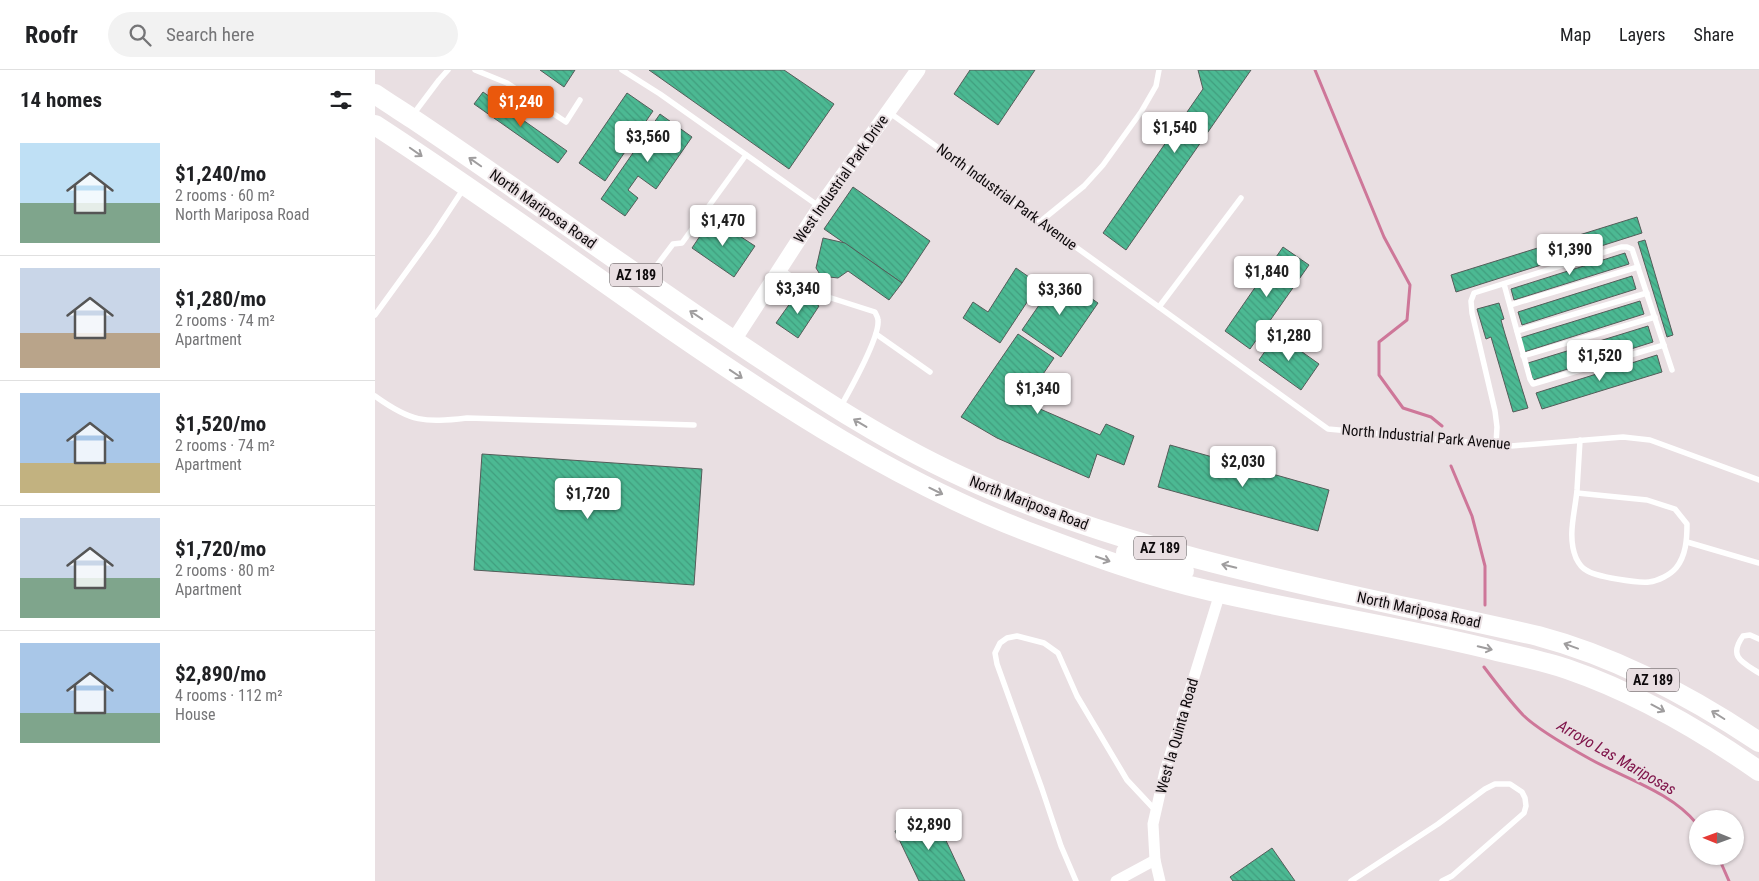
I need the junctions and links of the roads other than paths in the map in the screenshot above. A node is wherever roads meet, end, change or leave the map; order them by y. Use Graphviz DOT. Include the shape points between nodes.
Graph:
graph roads {
  1 [pos="448,70"];
  2 [pos="475,70"];
  3 [pos="622,70"];
  4 [pos="918,70"];
  5 [pos="1159,70"];
  6 [pos="375,94"];
  7 [pos="580,100"];
  8 [pos="888,112"];
  9 [pos="411,118"];
  10 [pos="375,125"];
  11 [pos="746,155"];
  12 [pos="465,186"];
  13 [pos="1241,198"];
  14 [pos="819,207"];
  15 [pos="1041,221"];
  16 [pos="549,245"];
  17 [pos="1638,267"];
  18 [pos="780,269"];
  19 [pos="646,281"];
  20 [pos="1504,284"];
  21 [pos="1647,294"];
  22 [pos="1510,305"];
  23 [pos="1159,307"];
  24 [pos="375,315"];
  25 [pos="1655,317"];
  26 [pos="1517,331"];
  27 [pos="876,334"];
  28 [pos="734,340"];
  29 [pos="1664,345"];
  30 [pos="1523,356"];
  31 [pos="1672,370"];
  32 [pos="930,372"];
  33 [pos="375,396"];
  34 [pos="839,410"];
  35 [pos="694,425"];
  36 [pos="1580,440"];
  37 [pos="1495,444"];
  38 [pos="903,447"];
  39 [pos="893,469"];
  40 [pos="1759,480"];
  41 [pos="1577,493"];
  42 [pos="1687,542"];
  43 [pos="1759,563"];
  44 [pos="1220,593"];
  45 [pos="1433,623"];
  46 [pos="1759,639"];
  47 [pos="1759,672"];
  48 [pos="1759,742"];
  49 [pos="1759,771"];
  50 [pos="1156,811"];
  51 [pos="1155,860"];
  52 [pos="1076,881"];
  53 [pos="1116,881"];
  54 [pos="1160,881"];
  55 [pos="1351,881"];
  56 [pos="1442,881"];
  1 -- 9 [label="lane"];
  2 -- 7 [label="lane" via="507,83 566,122"];
  3 -- 11 [label="lane"];
  4 -- 8 [label="street, West Industrial Park Drive"];
  5 -- 15 [label="lane" via="1156,86 1141,112 1103,165 1084,186"];
  6 -- 9 [label="highway, North Mariposa Road / AZ 189"];
  8 -- 14 [label="street, West Industrial Park Drive"];
  8 -- 15 [label="lane, North Industrial Park Avenue"];
  19 -- 9 [label="highway, North Mariposa Road / AZ 189, one-way"];
  10 -- 12 [label="highway, North Mariposa Road / AZ 189, one-way"];
  11 -- 14 [label="lane"];
  11 -- 19 [label="lane" via="682,243 673,244"];
  12 -- 16 [label="highway, North Mariposa Road / AZ 189"];
  12 -- 24 [label="lane"];
  13 -- 23 [label="lane"];
  14 -- 18 [label="street, West Industrial Park Drive"];
  15 -- 23 [label="lane, North Industrial Park Avenue"];
  16 -- 28 [label="highway" via="704,336 725,344"];
  16 -- 39 [label="highway, North Mariposa Road / AZ 189, one-way" via="771,397"];
  17 -- 20 [label="lane" via="1632,249 1621,247"];
  17 -- 21 [label="lane"];
  17 -- 22 [label="lane"];
  18 -- 27 [label="lane" via="828,297 875,312 878,320"];
  18 -- 28 [label="street, West Industrial Park Drive"];
  28 -- 19 [label="highway, North Mariposa Road / AZ 189, one-way"];
  20 -- 22 [label="lane"];
  20 -- 37 [label="lane" via="1474,294 1471,301 1495,411"];
  21 -- 25 [label="lane"];
  21 -- 26 [label="lane"];
  22 -- 26 [label="lane"];
  23 -- 37 [label="lane, North Industrial Park Avenue" via="1328,429"];
  25 -- 29 [label="lane"];
  25 -- 30 [label="lane"];
  26 -- 30 [label="lane"];
  27 -- 32 [label="lane"];
  27 -- 34 [label="lane"];
  28 -- 34 [label="highway, North Mariposa Road / AZ 189"];
  28 -- 39 [label="highway" via="734,349 750,366"];
  29 -- 30 [label="lane" via="1534,384"];
  29 -- 31 [label="lane"];
  33 -- 35 [label="lane" via="396,411 425,421 467,418"];
  38 -- 34 [label="highway, North Mariposa Road / AZ 189, one-way"];
  36 -- 37 [label="lane, North Industrial Park Avenue" via="1540,445"];
  36 -- 40 [label="lane, North Industrial Park Avenue" via="1623,437 1651,440"];
  36 -- 41 [label="lane"];
  38 -- 44 [label="highway" via="1039,520 1205,577 1217,585"];
  45 -- 38 [label="highway, North Mariposa Road / AZ 189, one-way" via="1102,531 975,483"];
  39 -- 44 [label="highway, North Mariposa Road / AZ 189, one-way" via="984,514 1052,541 1169,580"];
  41 -- 42 [label="lane" via="1647,500 1675,509 1687,524"];
  41 -- 42 [label="lane" via="1572,517 1572,542 1577,560 1586,571 1619,580 1650,582 1676,569"];
  42 -- 43 [label="lane"];
  44 -- 45 [label="highway, North Mariposa Road / AZ 189"];
  44 -- 50 [label="street, West la Quinta Road" via="1165,771"];
  48 -- 45 [label="highway, North Mariposa Road / AZ 189, one-way" via="1670,688 1606,659 1538,636 1492,626"];
  45 -- 49 [label="highway, North Mariposa Road / AZ 189, one-way" via="1593,679 1652,705 1723,745"];
  46 -- 47 [label="lane" via="1743,636 1736,650 1739,659"];
  50 -- 51 [label="street, West la Quinta Road" via="1153,824"];
  50 -- 52 [label="lane" via="1127,780 1077,696 1058,653 1044,642 1017,636 1000,642 995,653 997,664"];
  51 -- 53 [label="street"];
  51 -- 54 [label="street, West la Quinta Road"];
  55 -- 56 [label="lane" via="1485,789 1503,783 1522,792 1526,806 1524,813 1452,876"];
}
